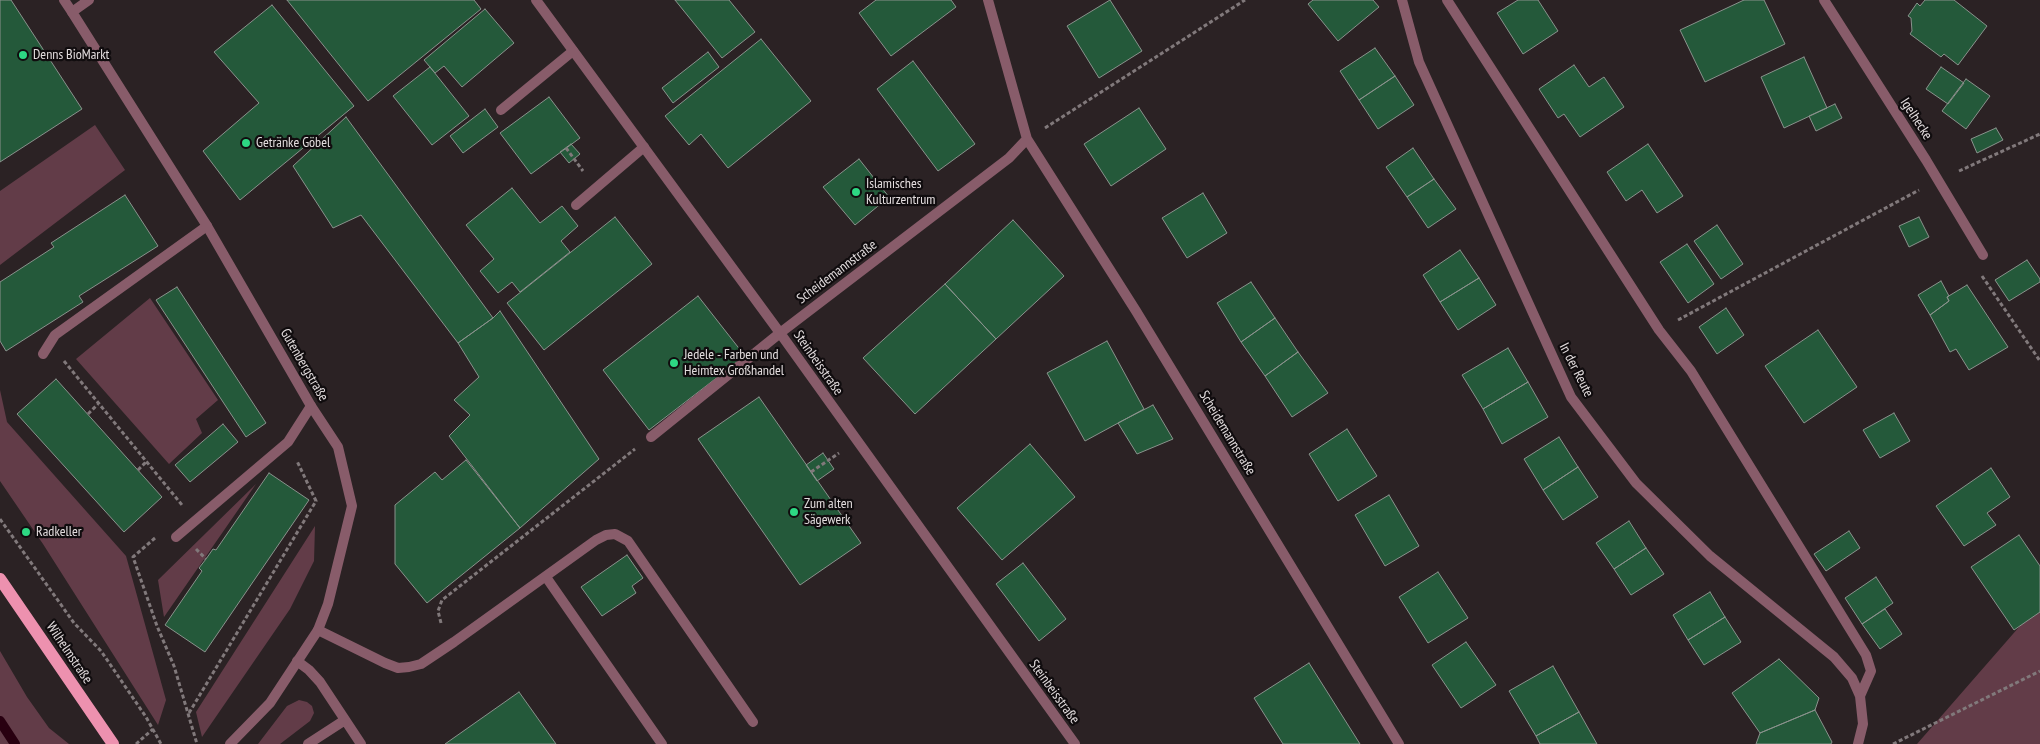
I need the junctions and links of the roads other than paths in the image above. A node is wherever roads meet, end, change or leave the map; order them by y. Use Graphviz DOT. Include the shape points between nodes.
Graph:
graph roads {
  1 [pos="64,0"];
  2 [pos="89,0"];
  3 [pos="536,0"];
  4 [pos="988,0"];
  5 [pos="1402,0"];
  6 [pos="1447,0"];
  7 [pos="1824,0"];
  8 [pos="72,12"];
  9 [pos="573,51"];
  10 [pos="501,110"];
  11 [pos="1027,139"];
  12 [pos="644,147"];
  13 [pos="576,205"];
  14 [pos="207,226"];
  15 [pos="1983,255"];
  16 [pos="780,333"];
  17 [pos="43,354"];
  18 [pos="311,406"];
  19 [pos="651,437"];
  20 [pos="178,535"];
  21 [pos="546,577"];
  22 [pos="0,579"];
  23 [pos="318,630"];
  24 [pos="297,661"];
  25 [pos="1860,696"];
  26 [pos="345,720"];
  27 [pos="752,722"];
  28 [pos="113,744"];
  29 [pos="230,744"];
  30 [pos="308,744"];
  31 [pos="361,744"];
  32 [pos="662,744"];
  33 [pos="1075,744"];
  34 [pos="1399,744"];
  35 [pos="1858,744"];
  1 -- 8 [label="street, Gutenbergstraße"];
  2 -- 8 [label="street"];
  3 -- 9 [label="street, Steinbeisstraße"];
  4 -- 11 [label="street, Scheidemannstraße"];
  5 -- 25 [label="street, In der Reute" via="1419,62 1571,396 1636,484 1710,556 1834,657 1852,678"];
  6 -- 25 [label="street, In der Reute" via="1659,330 1691,371 1866,655 1871,671"];
  7 -- 15 [label="street, Igelhecke"];
  8 -- 14 [label="street, Gutenbergstraße"];
  9 -- 10 [label="street"];
  9 -- 12 [label="street, Steinbeisstraße"];
  11 -- 16 [label="street, Scheidemannstraße" via="1009,158"];
  11 -- 34 [label="street, Scheidemannstraße" via="1136,311"];
  12 -- 13 [label="street"];
  12 -- 16 [label="street, Steinbeisstraße"];
  14 -- 17 [label="street" via="55,335"];
  14 -- 18 [label="street, Gutenbergstraße"];
  16 -- 19 [label="street, Scheidemannstraße"];
  16 -- 33 [label="street, Steinbeisstraße"];
  18 -- 20 [label="street" via="288,442"];
  18 -- 23 [label="street, Gutenbergstraße" via="338,447 352,506 328,604"];
  21 -- 23 [label="street" via="421,664 409,668 385,663"];
  21 -- 27 [label="street" via="606,535 622,536"];
  21 -- 32 [label="street"];
  22 -- 28 [label="main road, Wilhelmstraße"];
  23 -- 24 [label="street, Gutenbergstraße"];
  24 -- 26 [label="street" via="320,682"];
  24 -- 29 [label="street, Gutenbergstraße" via="270,703"];
  25 -- 35 [label="street, In der Reute" via="1863,724"];
  26 -- 30 [label="street"];
  26 -- 31 [label="street"];
}
